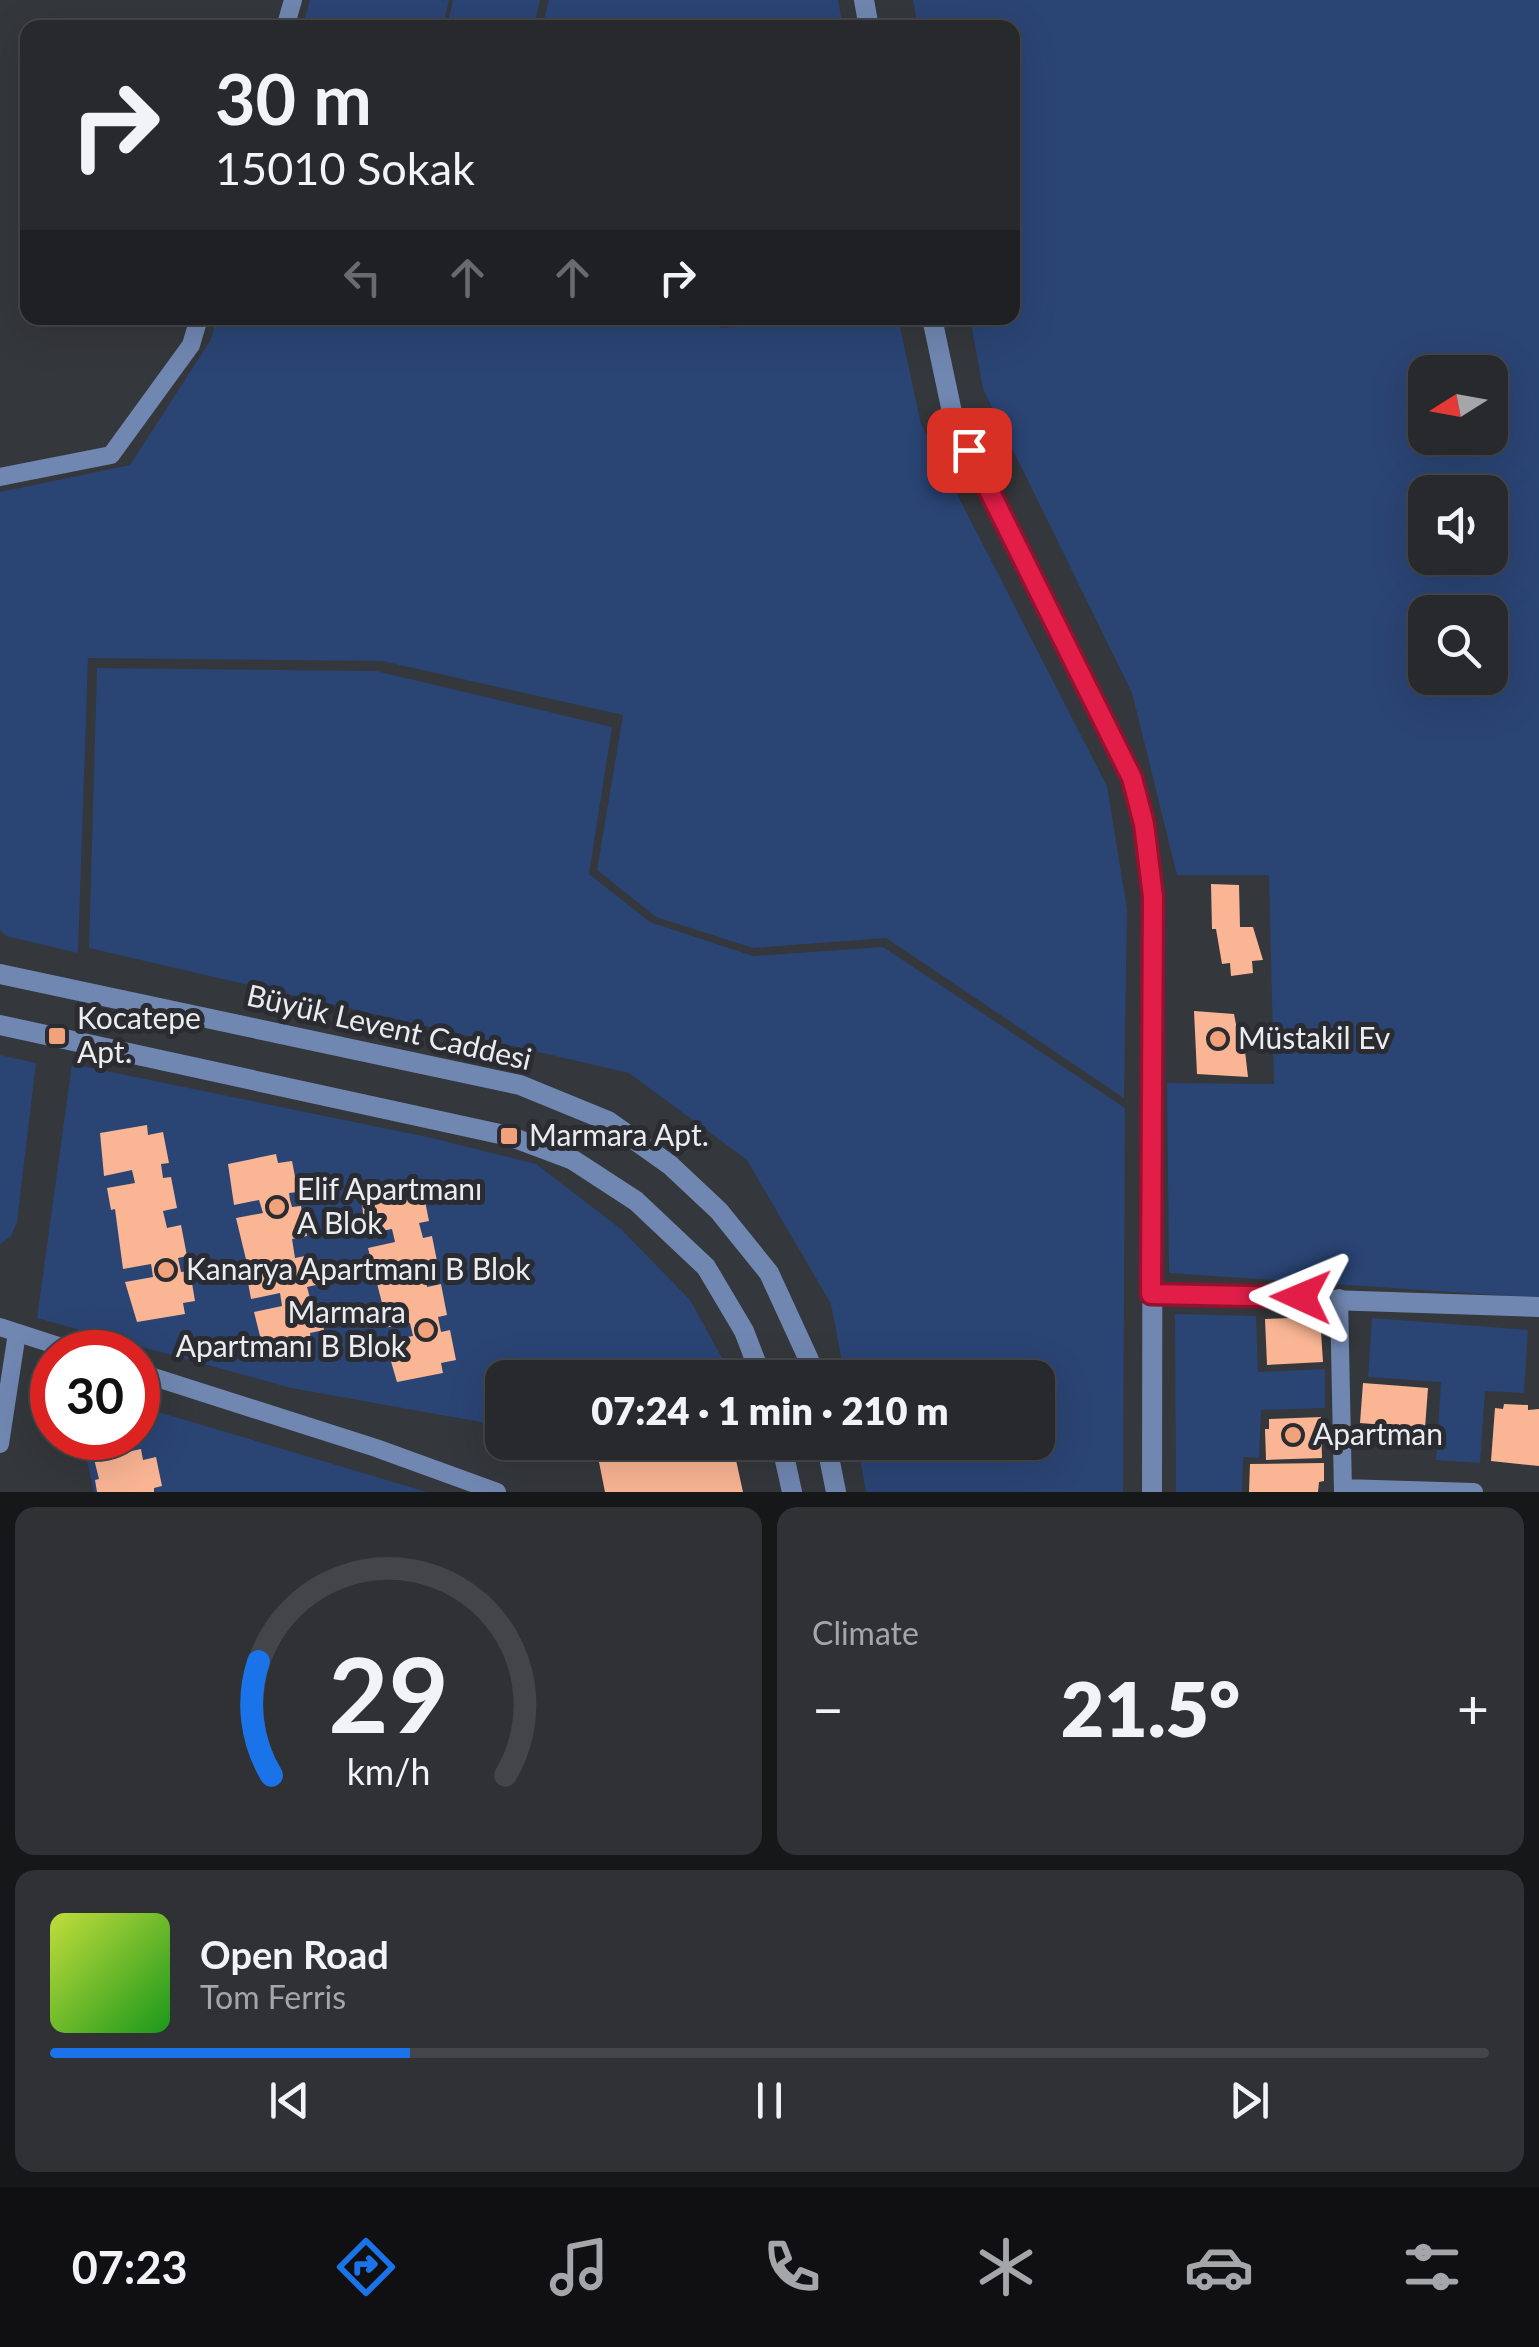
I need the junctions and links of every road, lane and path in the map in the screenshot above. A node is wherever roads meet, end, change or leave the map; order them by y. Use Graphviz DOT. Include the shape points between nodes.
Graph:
graph roads {
  1 [pos="197,325"];
  2 [pos="933,325"];
  3 [pos="0,477"];
  4 [pos="0,974"];
  5 [pos="0,1025"];
  6 [pos="1151,1294"];
  7 [pos="1339,1298"];
  8 [pos="1539,1307"];
  9 [pos="8,1330"];
  10 [pos="755,1360"];
  11 [pos="809,1360"];
  12 [pos="160,1379"];
  13 [pos="0,1444"];
  14 [pos="786,1460"];
  15 [pos="830,1460"];
  16 [pos="1343,1490"];
  17 [pos="497,1492"];
  18 [pos="792,1492"];
  19 [pos="836,1492"];
  20 [pos="1152,1492"];
  21 [pos="1474,1492"];
  1 -- 3 [label="lane" via="191,345 112,455"];
  2 -- 6 [label="street" via="953,417 1132,778 1144,824 1153,897"];
  4 -- 11 [label="street, Büyük Levent Caddesi" via="520,1085 608,1121 719,1211 769,1272"];
  5 -- 10 [label="street" via="509,1136 573,1160 636,1201 706,1267"];
  6 -- 7 [label="street"];
  6 -- 20 [label="street"];
  7 -- 8 [label="street"];
  7 -- 16 [label="lane"];
  9 -- 13 [label="lane"];
  12 -- 17 [label="lane"];
  14 -- 18 [label="street"];
  15 -- 19 [label="street"];
  16 -- 21 [label="lane"];
}
